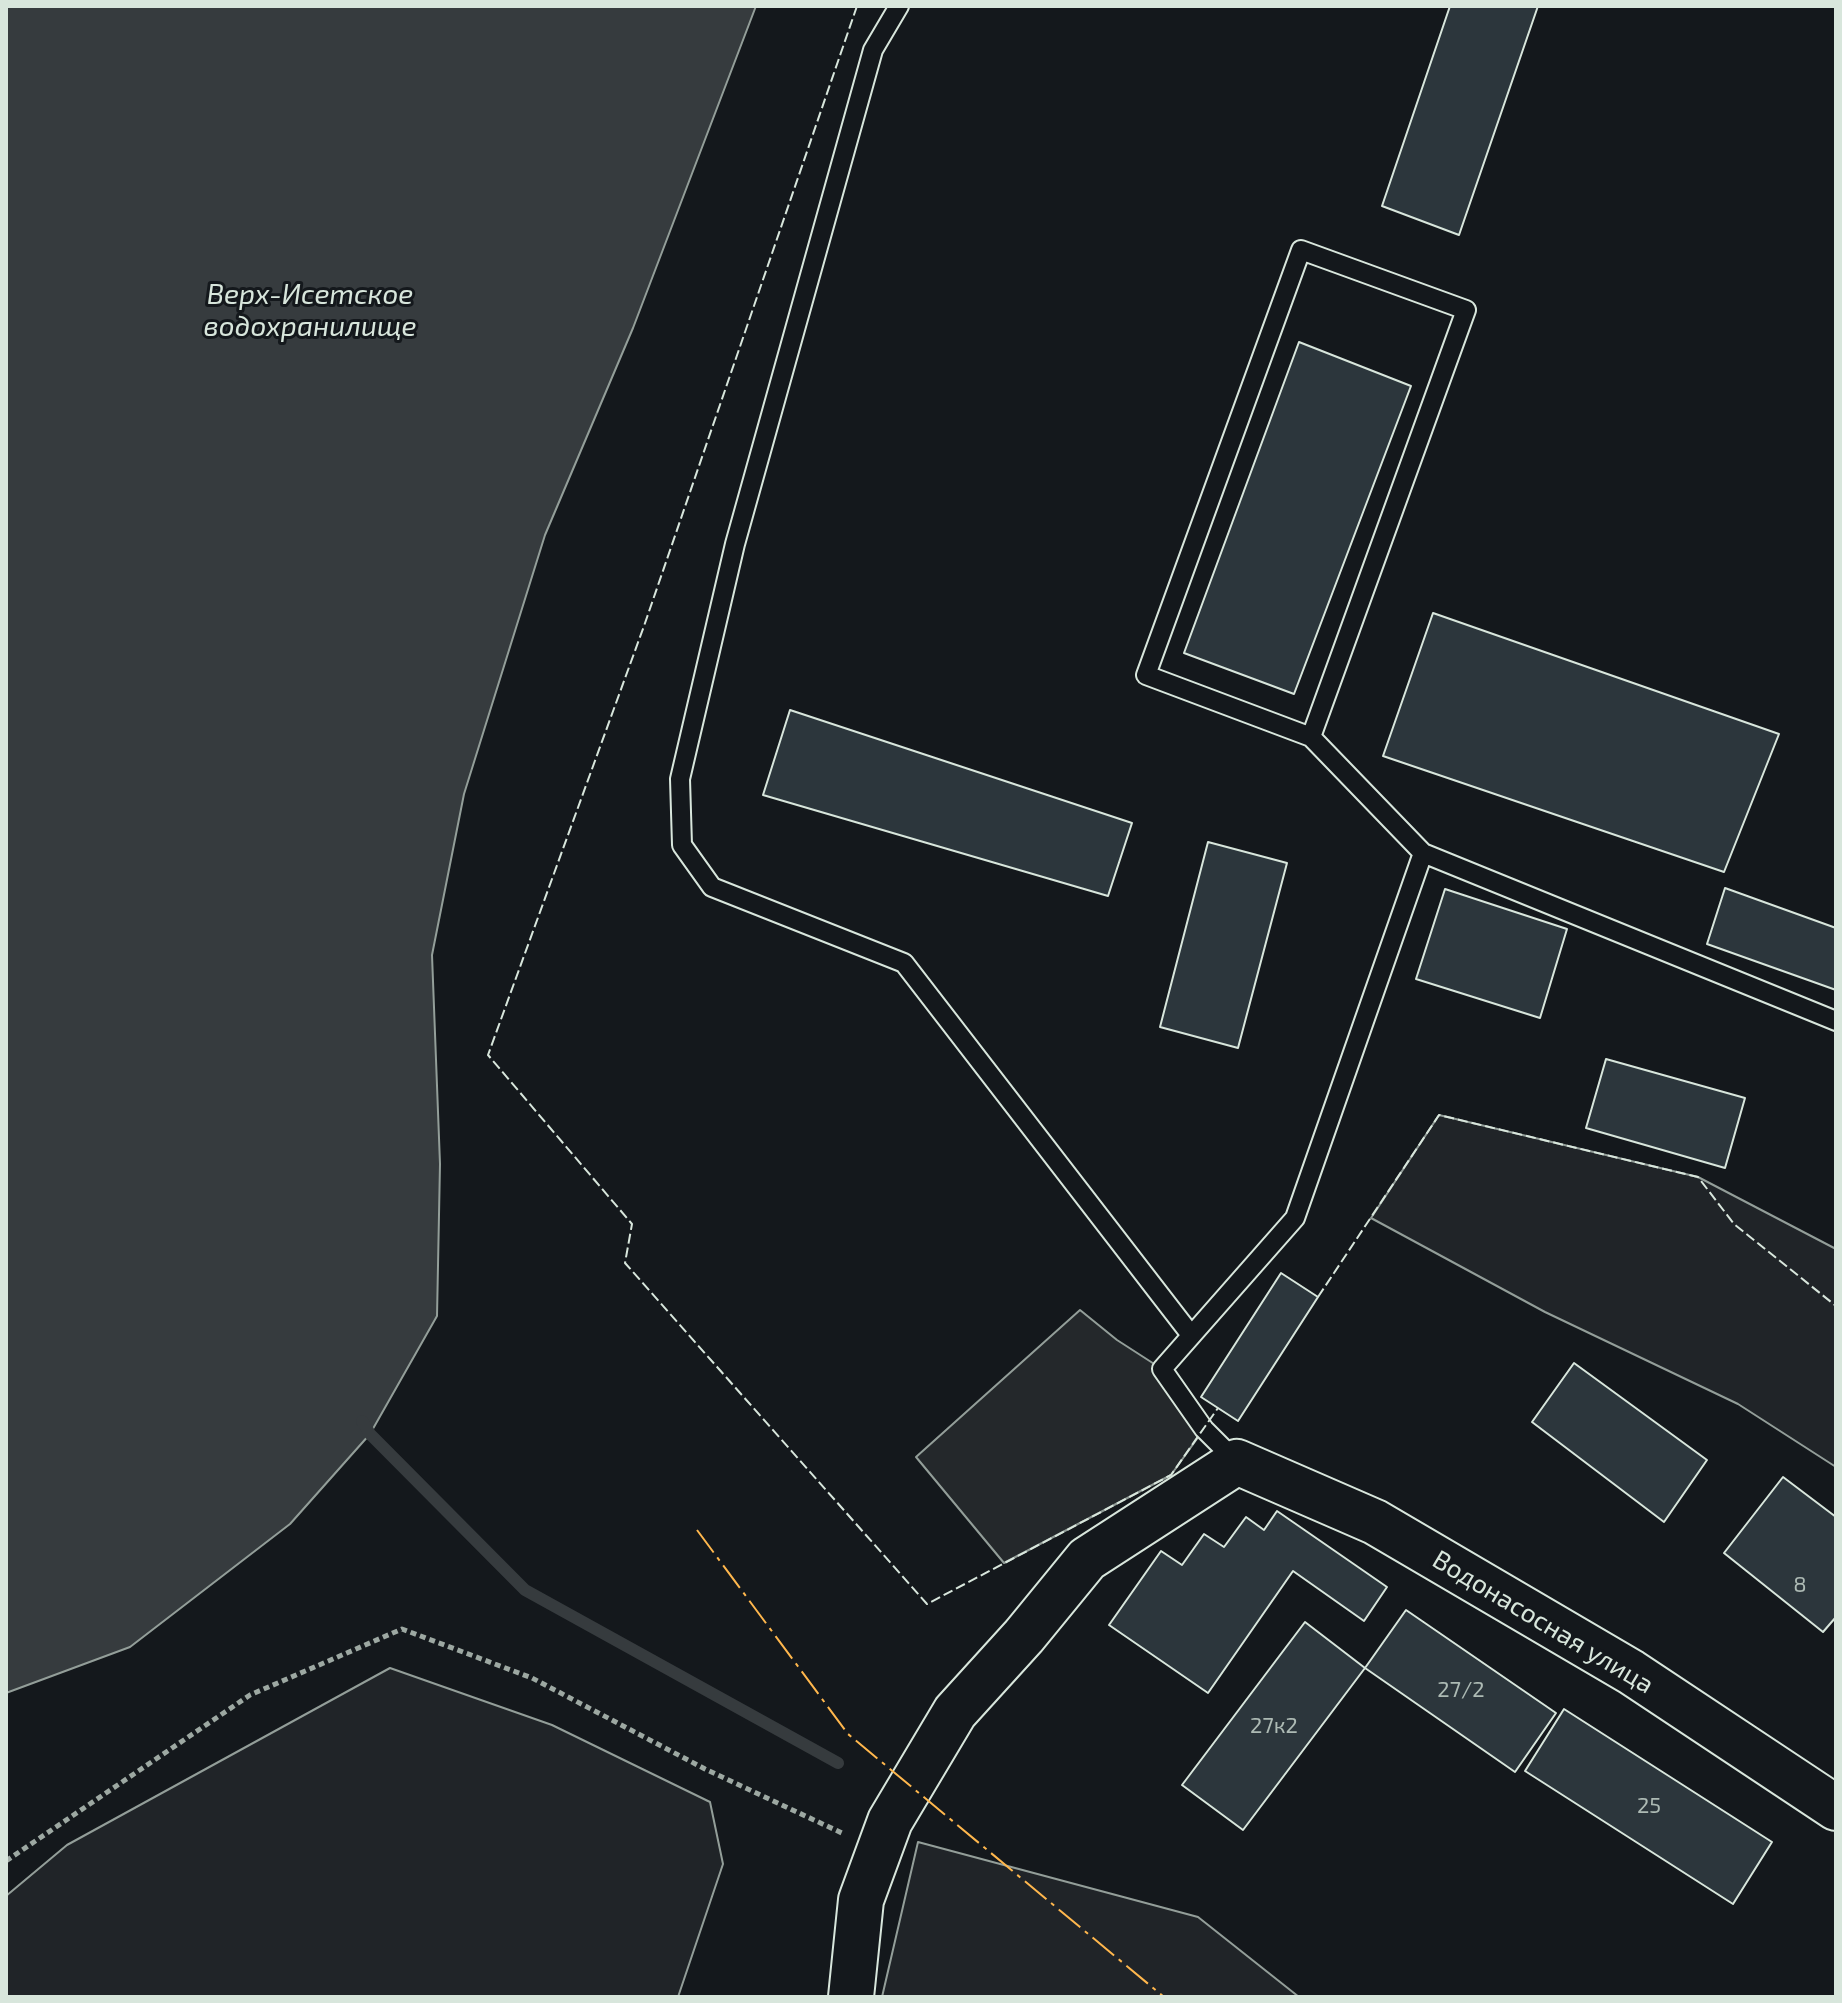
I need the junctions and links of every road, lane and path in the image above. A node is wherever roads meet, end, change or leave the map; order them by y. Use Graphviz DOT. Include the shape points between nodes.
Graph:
graph roads {
  1 [pos="899,6"];
  2 [pos="1311,737"];
  3 [pos="1423,853"];
  4 [pos="1836,1021"];
  5 [pos="1191,1335"];
  6 [pos="1237,1462"];
  7 [pos="1836,1808"];
  8 [pos="881,1851"];
  9 [pos="6,1861"];
  10 [pos="861,1900"];
  11 [pos="827,1997"];
  12 [pos="851,1997"];
  1 -- 5 [label="lane" via="873,50 735,544 680,779 682,845 712,887 904,963"];
  2 -- 2 [label="lane" via="1146,675 1301,250 1466,310"];
  2 -- 3 [label="lane"];
  3 -- 4 [label="lane"];
  3 -- 5 [label="lane" via="1295,1218"];
  5 -- 6 [label="lane" via="1162,1369 1204,1429"];
  6 -- 7 [label="street, Водонасосная улица" via="1375,1522 1631,1672"];
  6 -- 8 [label="street" via="1087,1559 955,1712 890,1821"];
  8 -- 9 [label="path" via="705,1769 532,1678 402,1629 250,1695"];
  8 -- 10 [label="street"];
  10 -- 11 [label="street"];
  10 -- 12 [label="street"];
}
